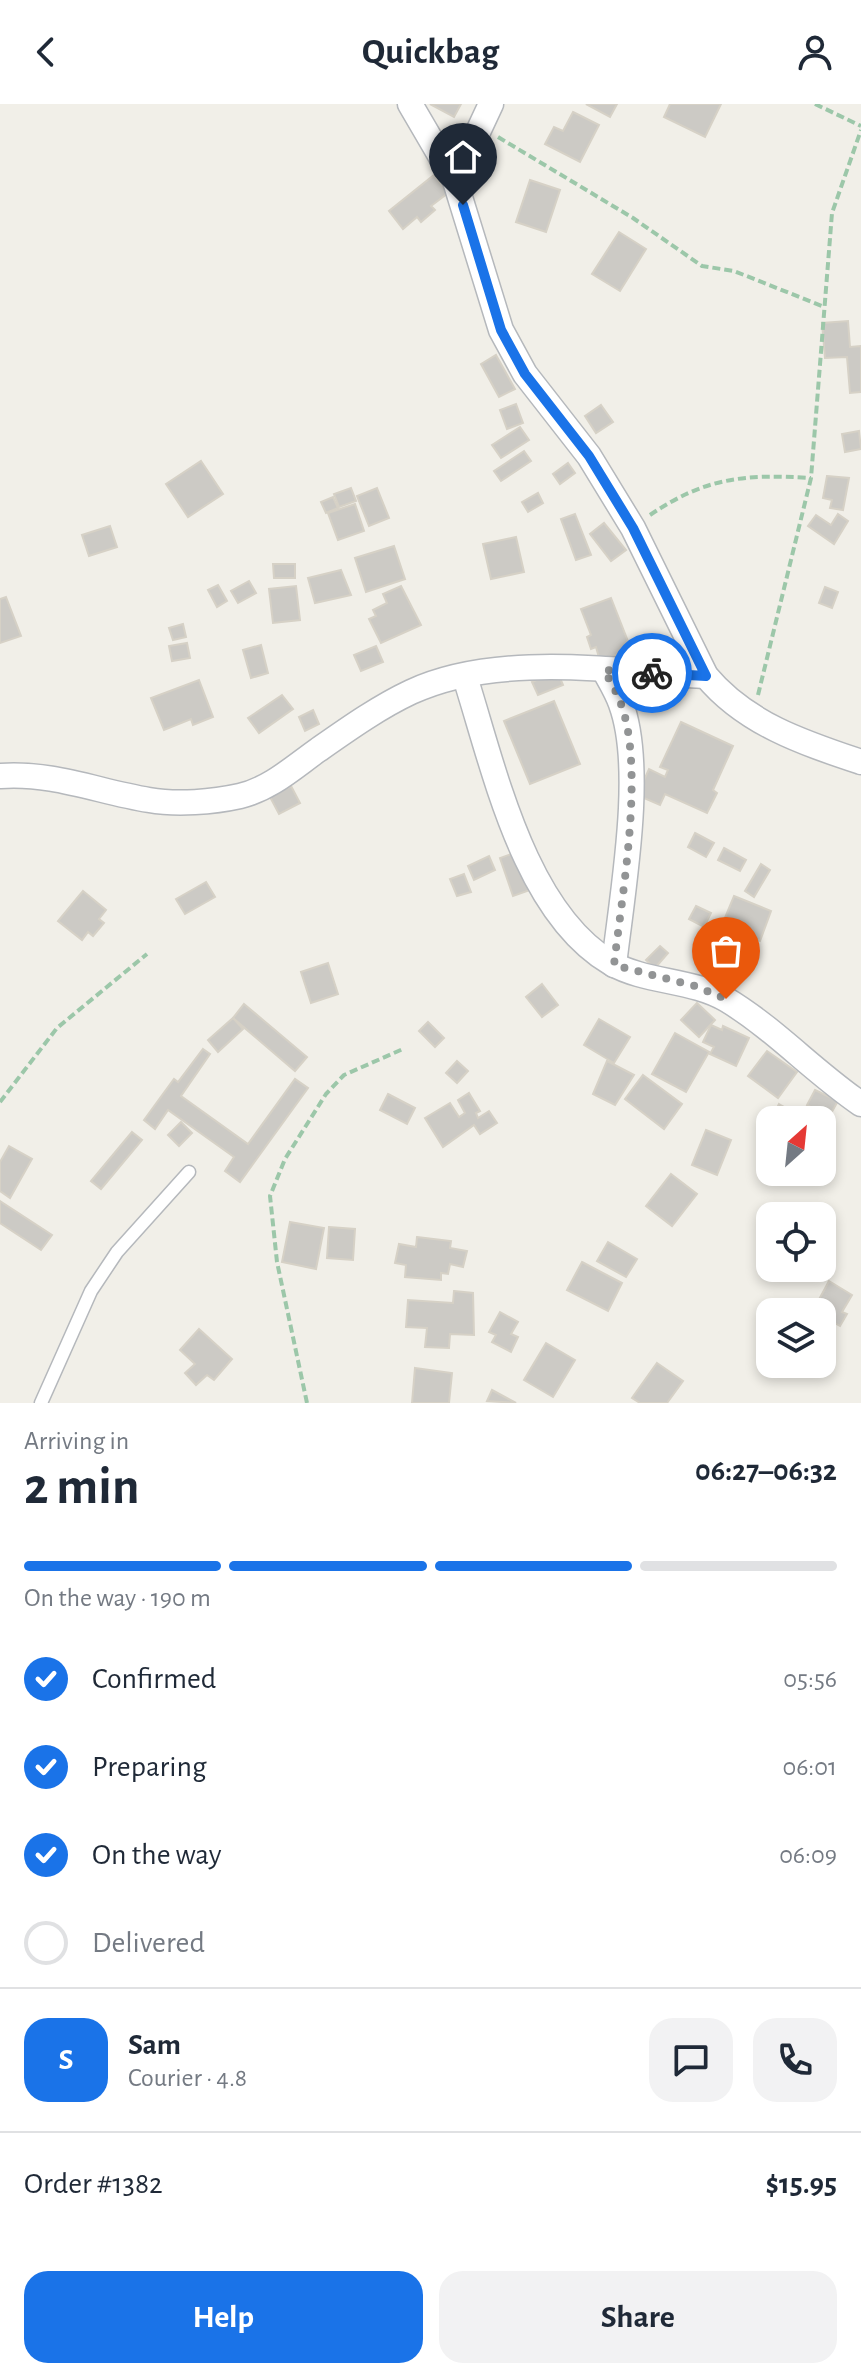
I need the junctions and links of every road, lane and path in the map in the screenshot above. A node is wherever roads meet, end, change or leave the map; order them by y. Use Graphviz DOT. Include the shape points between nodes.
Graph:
graph roads {
  1 [pos="410,104"];
  2 [pos="491,104"];
  3 [pos="815,104"];
  4 [pos="479,126"];
  5 [pos="861,128"];
  6 [pos="455,181"];
  7 [pos="822,306"];
  8 [pos="811,478"];
  9 [pos="633,528"];
  10 [pos="604,670"];
  11 [pos="706,676"];
  12 [pos="465,677"];
  13 [pos="752,717"];
  14 [pos="861,762"];
  15 [pos="0,776"];
  16 [pos="147,954"];
  17 [pos="614,965"];
  18 [pos="403,1049"];
  19 [pos="0,1102"];
  20 [pos="861,1104"];
  21 [pos="189,1172"];
  22 [pos="41,1403"];
  23 [pos="307,1403"];
  1 -- 6 [label="street"];
  2 -- 4 [label="street"];
  3 -- 5 [label="path"];
  4 -- 6 [label="street"];
  4 -- 7 [label="path" via="702,266 734,271"];
  5 -- 7 [label="path" via="832,213"];
  6 -- 9 [label="street" via="501,330 525,374 589,456"];
  7 -- 8 [label="path"];
  8 -- 9 [label="path" via="762,475 711,483 666,504"];
  8 -- 13 [label="path"];
  9 -- 11 [label="street"];
  10 -- 11 [label="street"];
  10 -- 12 [label="street" via="535,667"];
  10 -- 17 [label="street" via="621,703 628,733 629,813"];
  11 -- 13 [label="street"];
  12 -- 15 [label="street" via="411,692 270,785 241,796 151,800 44,777"];
  12 -- 17 [label="street" via="501,790 550,901 581,943"];
  13 -- 14 [label="street"];
  16 -- 19 [label="path" via="57,1028"];
  17 -- 20 [label="street" via="726,999"];
  18 -- 23 [label="path" via="344,1075 326,1094 285,1159 270,1196 277,1262"];
  21 -- 22 [label="lane" via="117,1252 91,1291"];
}
